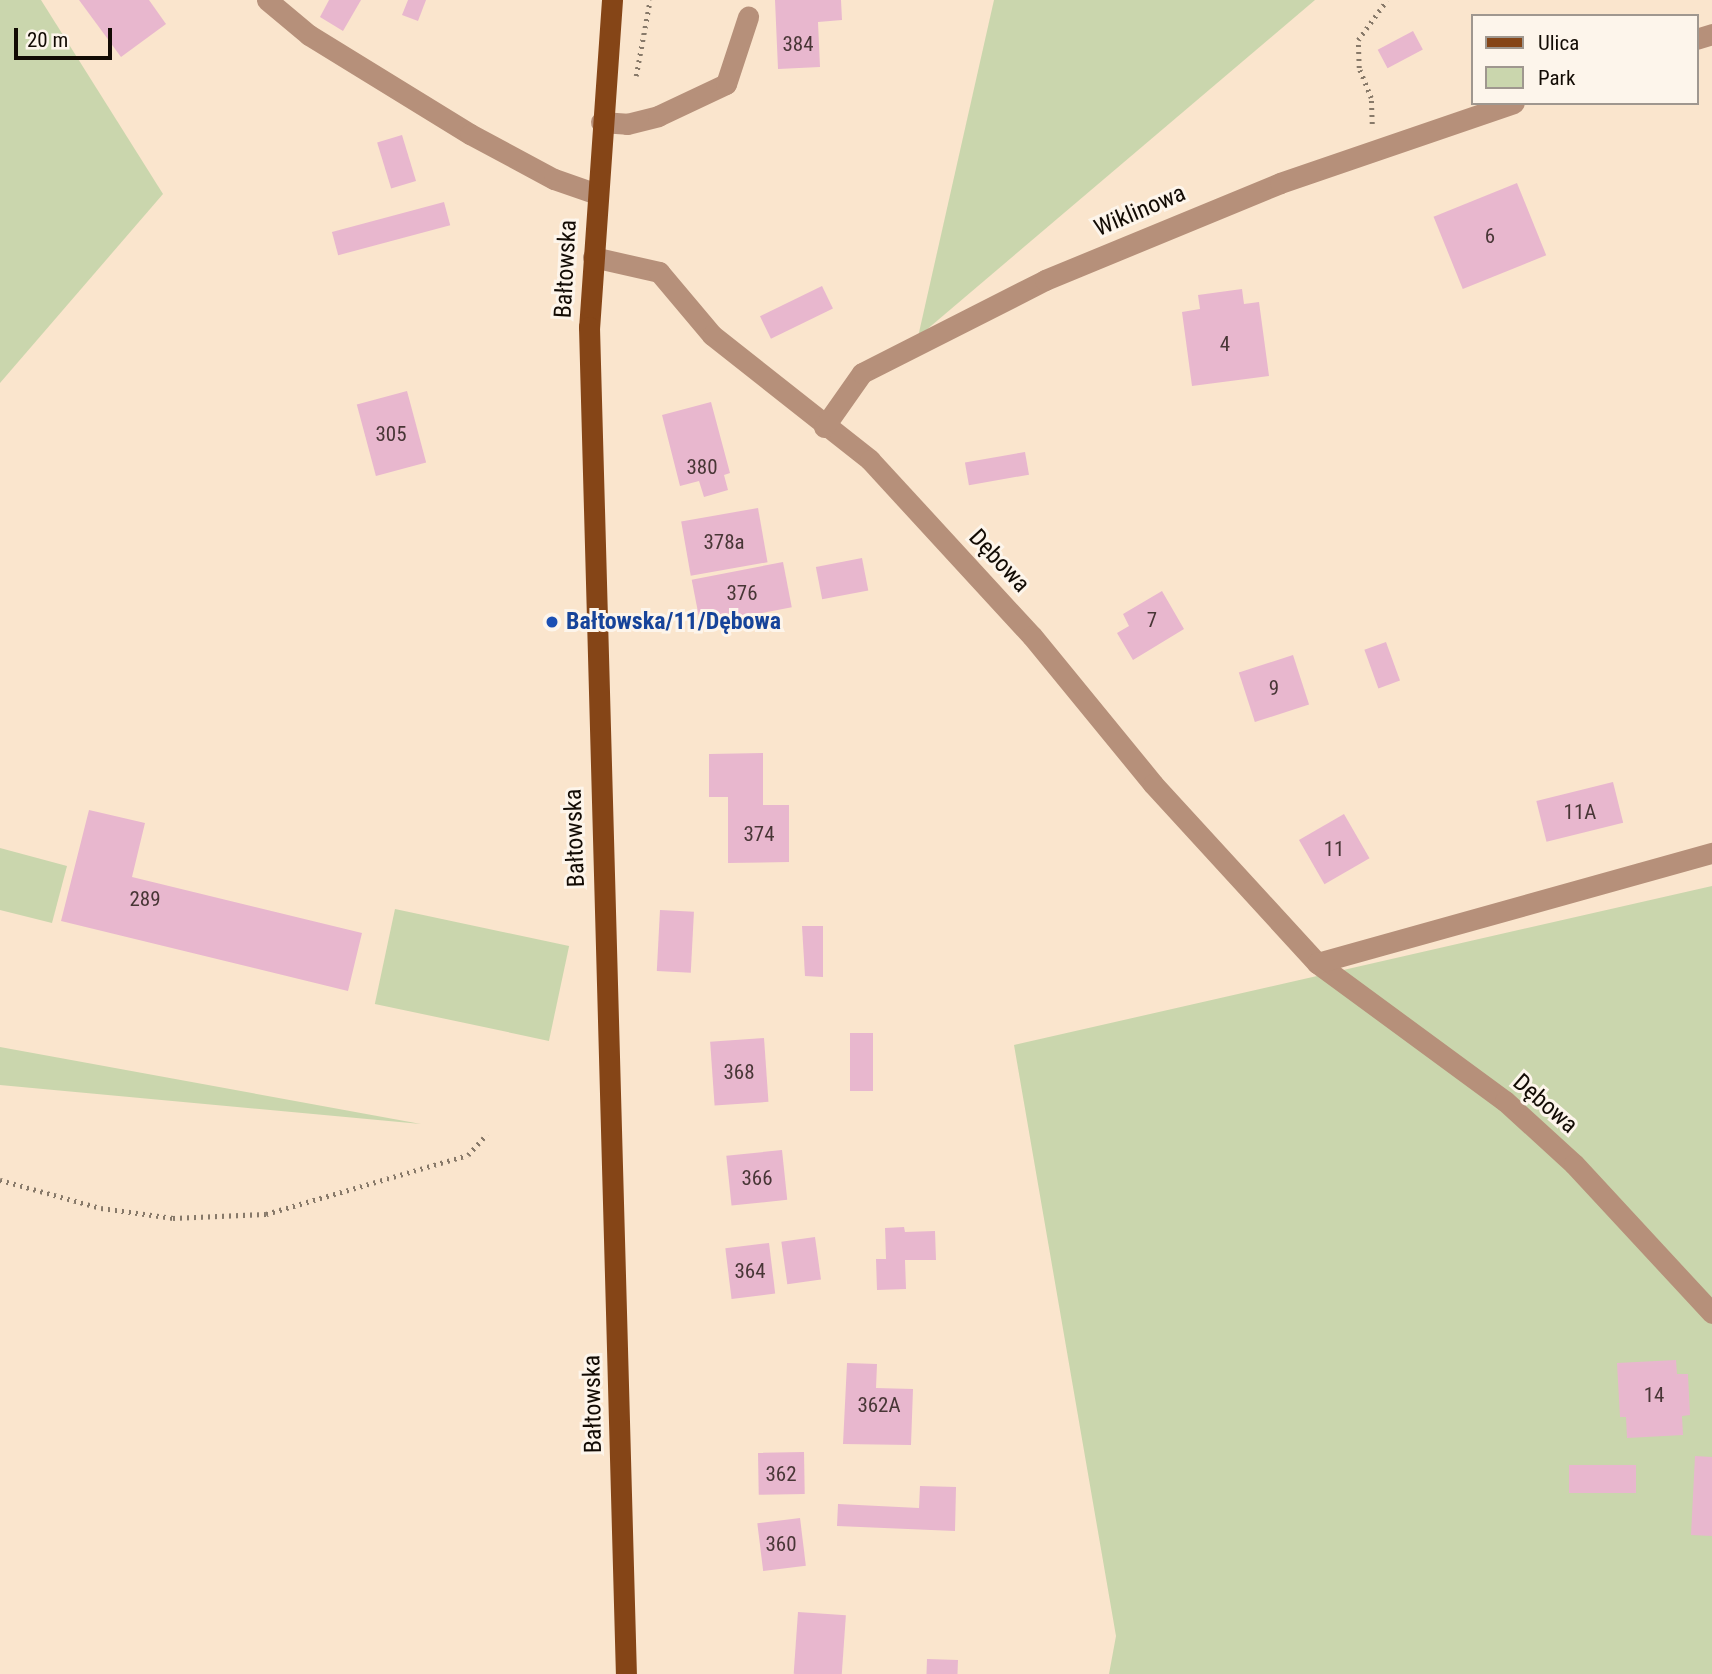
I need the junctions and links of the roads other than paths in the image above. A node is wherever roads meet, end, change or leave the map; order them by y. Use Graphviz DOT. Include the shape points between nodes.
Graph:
graph roads {
  1 [pos="267,0"];
  2 [pos="612,0"];
  3 [pos="748,17"];
  4 [pos="1508,105"];
  5 [pos="601,122"];
  6 [pos="597,194"];
  7 [pos="593,257"];
  8 [pos="824,428"];
  9 [pos="1712,853"];
  10 [pos="1317,963"];
  11 [pos="1712,1313"];
  12 [pos="625,1674"];
  1 -- 6 [label="street" via="309,35 470,134 554,179"];
  2 -- 5 [label="main road, Bałtowska"];
  3 -- 5 [label="street" via="726,84 658,116 627,124"];
  4 -- 8 [label="street, Wiklinowa" via="1198,214 1033,286 862,373"];
  5 -- 6 [label="main road, Bałtowska"];
  6 -- 7 [label="main road, Bałtowska"];
  7 -- 8 [label="street, Dębowa" via="659,272 712,335"];
  7 -- 12 [label="main road, Bałtowska" via="589,327 594,629"];
  8 -- 10 [label="street, Dębowa" via="870,460 1032,636 1153,784"];
  9 -- 10 [label="street"];
  10 -- 11 [label="street, Dębowa" via="1505,1101 1574,1164"];
}
